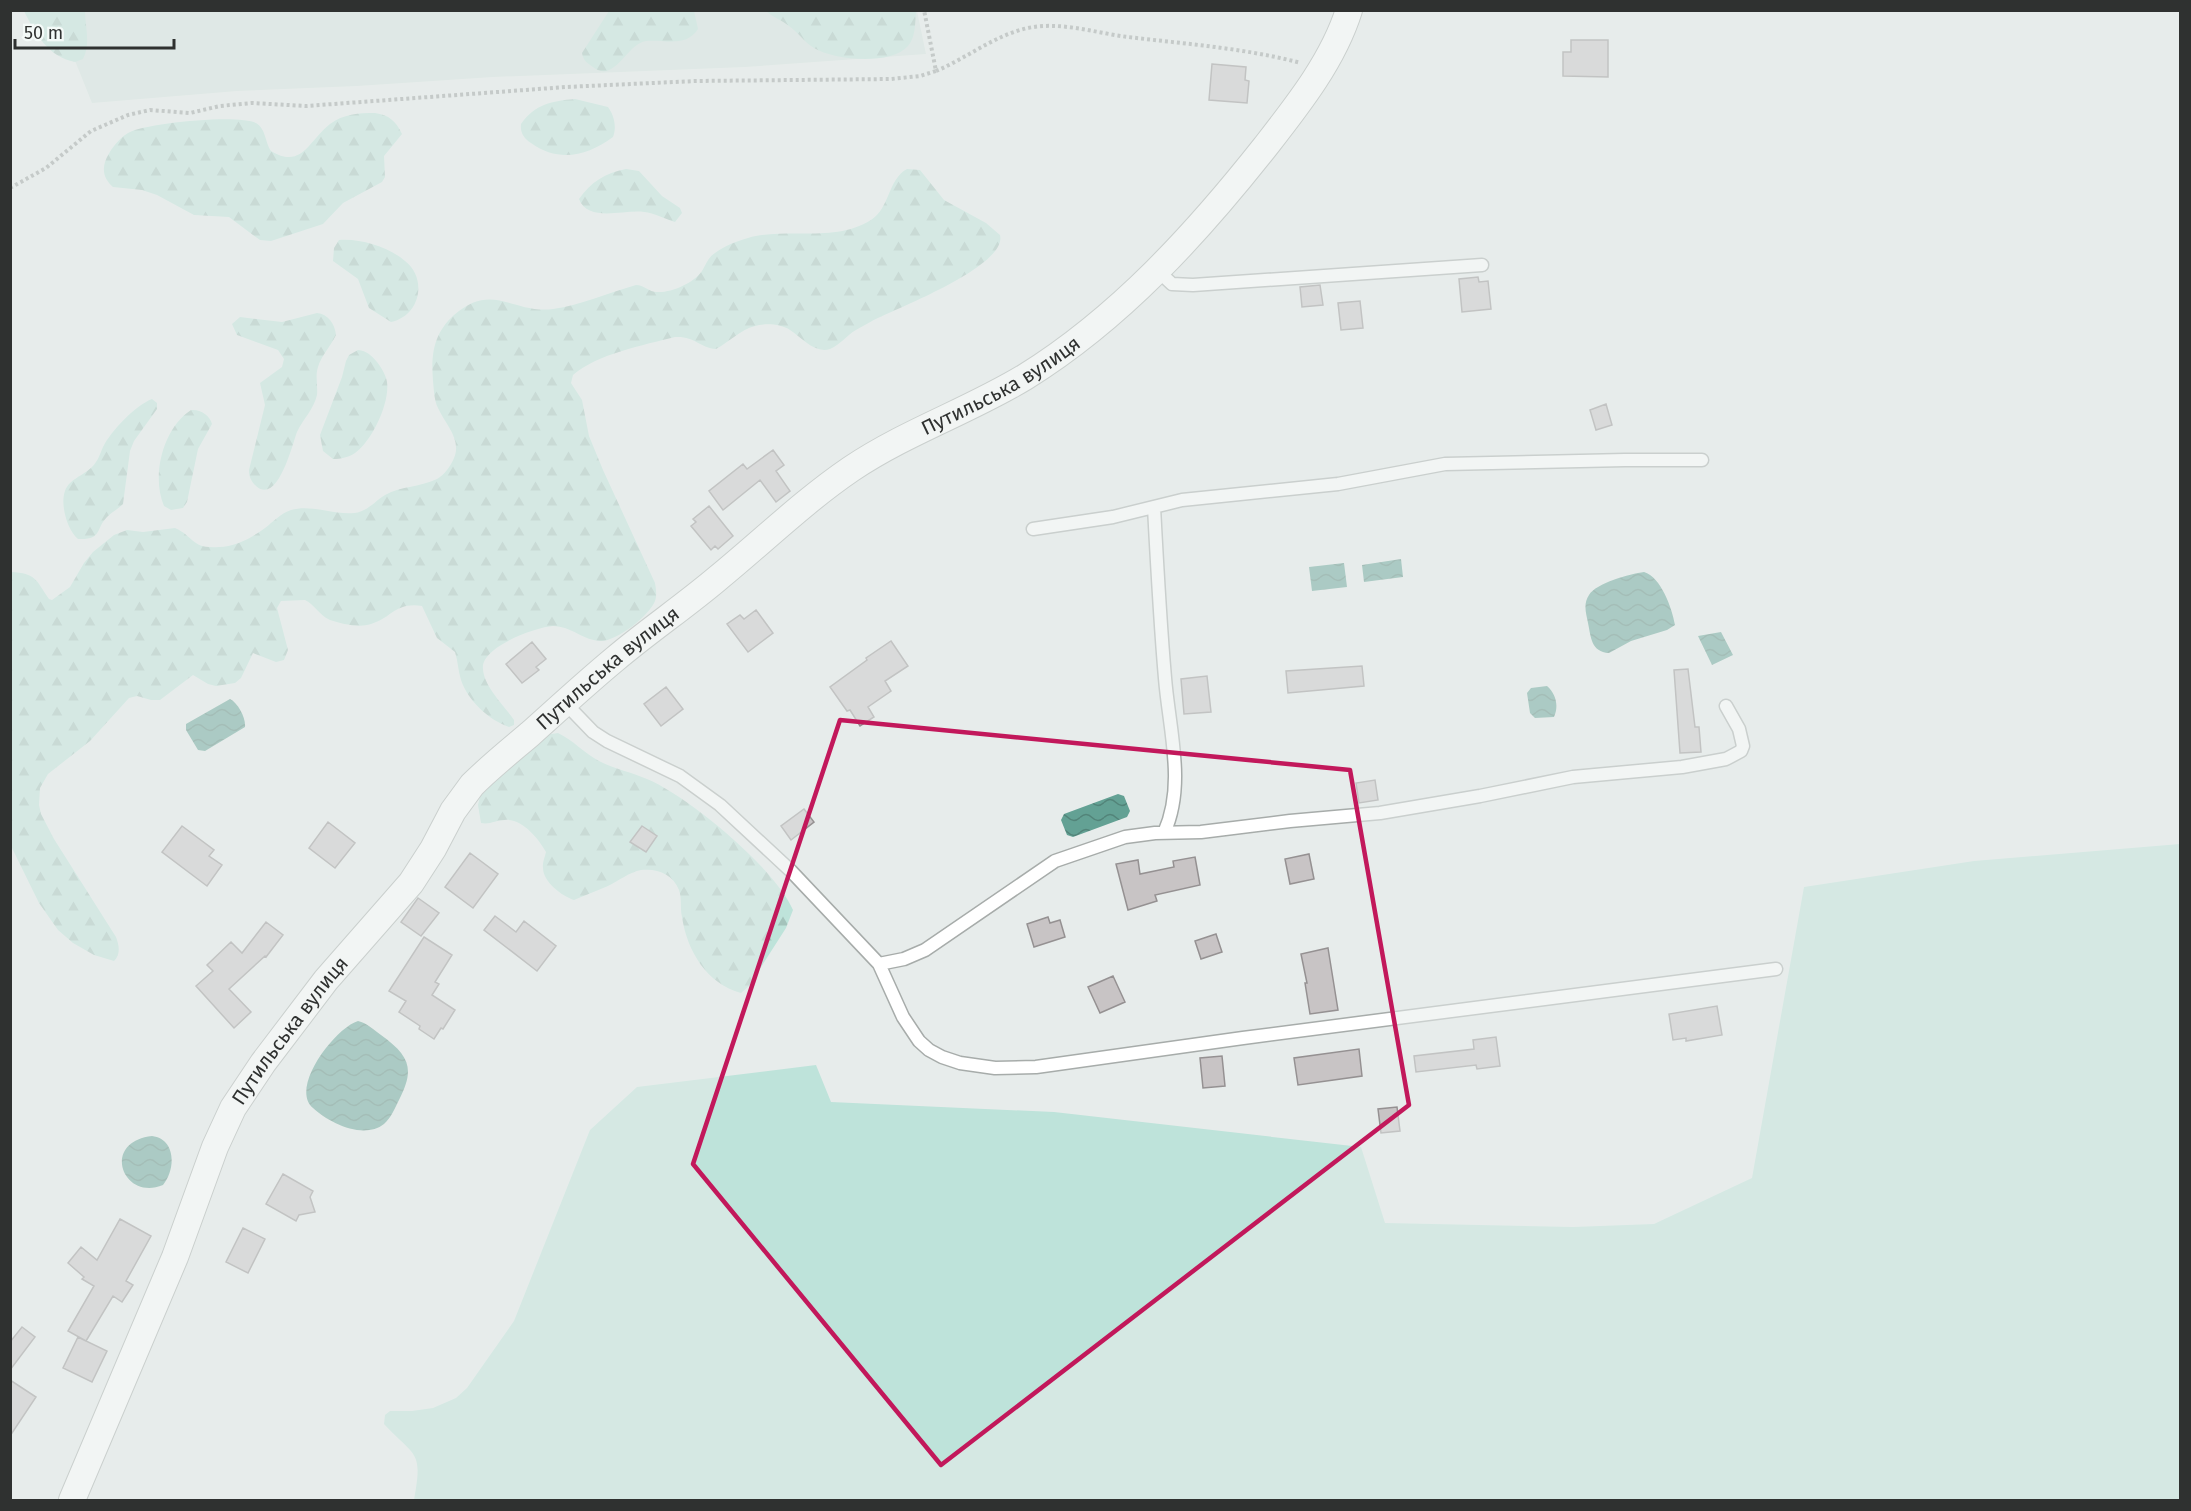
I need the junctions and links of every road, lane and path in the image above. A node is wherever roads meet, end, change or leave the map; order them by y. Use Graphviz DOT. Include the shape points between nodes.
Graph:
graph roads {
  1 [pos="924,10"];
  2 [pos="1349,10"];
  3 [pos="1321,69"];
  4 [pos="936,71"];
  5 [pos="10,188"];
  6 [pos="1482,265"];
  7 [pos="1157,270"];
  8 [pos="1702,460"];
  9 [pos="1154,507"];
  10 [pos="1033,529"];
  11 [pos="565,703"];
  12 [pos="1725,706"];
  13 [pos="1164,833"];
  14 [pos="879,964"];
  15 [pos="1776,969"];
  16 [pos="72,1500"];
  1 -- 4 [label="path"];
  2 -- 3 [label="street, Путильська вулиця"];
  3 -- 4 [label="path" via="1269,55 1037,26 1004,37"];
  3 -- 7 [label="street, Путильська вулиця" via="1231,189"];
  4 -- 5 [label="path" via="891,79 696,81 306,106 220,106 190,113 143,111 91,131 46,168"];
  6 -- 7 [label="lane" via="1193,285 1172,284"];
  7 -- 11 [label="street, Путильська вулиця" via="1115,310 1028,375 850,469"];
  8 -- 9 [label="lane" via="1445,464 1338,484 1203,497"];
  9 -- 10 [label="lane"];
  9 -- 13 [label="lane" via="1175,772 1173,808"];
  11 -- 14 [label="lane" via="600,736 680,776 720,805 791,871"];
  11 -- 16 [label="street, Путильська вулиця" via="472,785 411,883 326,980 233,1108"];
  12 -- 13 [label="lane" via="1739,729 1743,746 1735,755 1713,762 1573,777 1369,814"];
  13 -- 14 [label="lane" via="1125,837 1064,857 925,950"];
  14 -- 15 [label="lane" via="909,1028 924,1045 960,1063 995,1068 1036,1067"];
}
